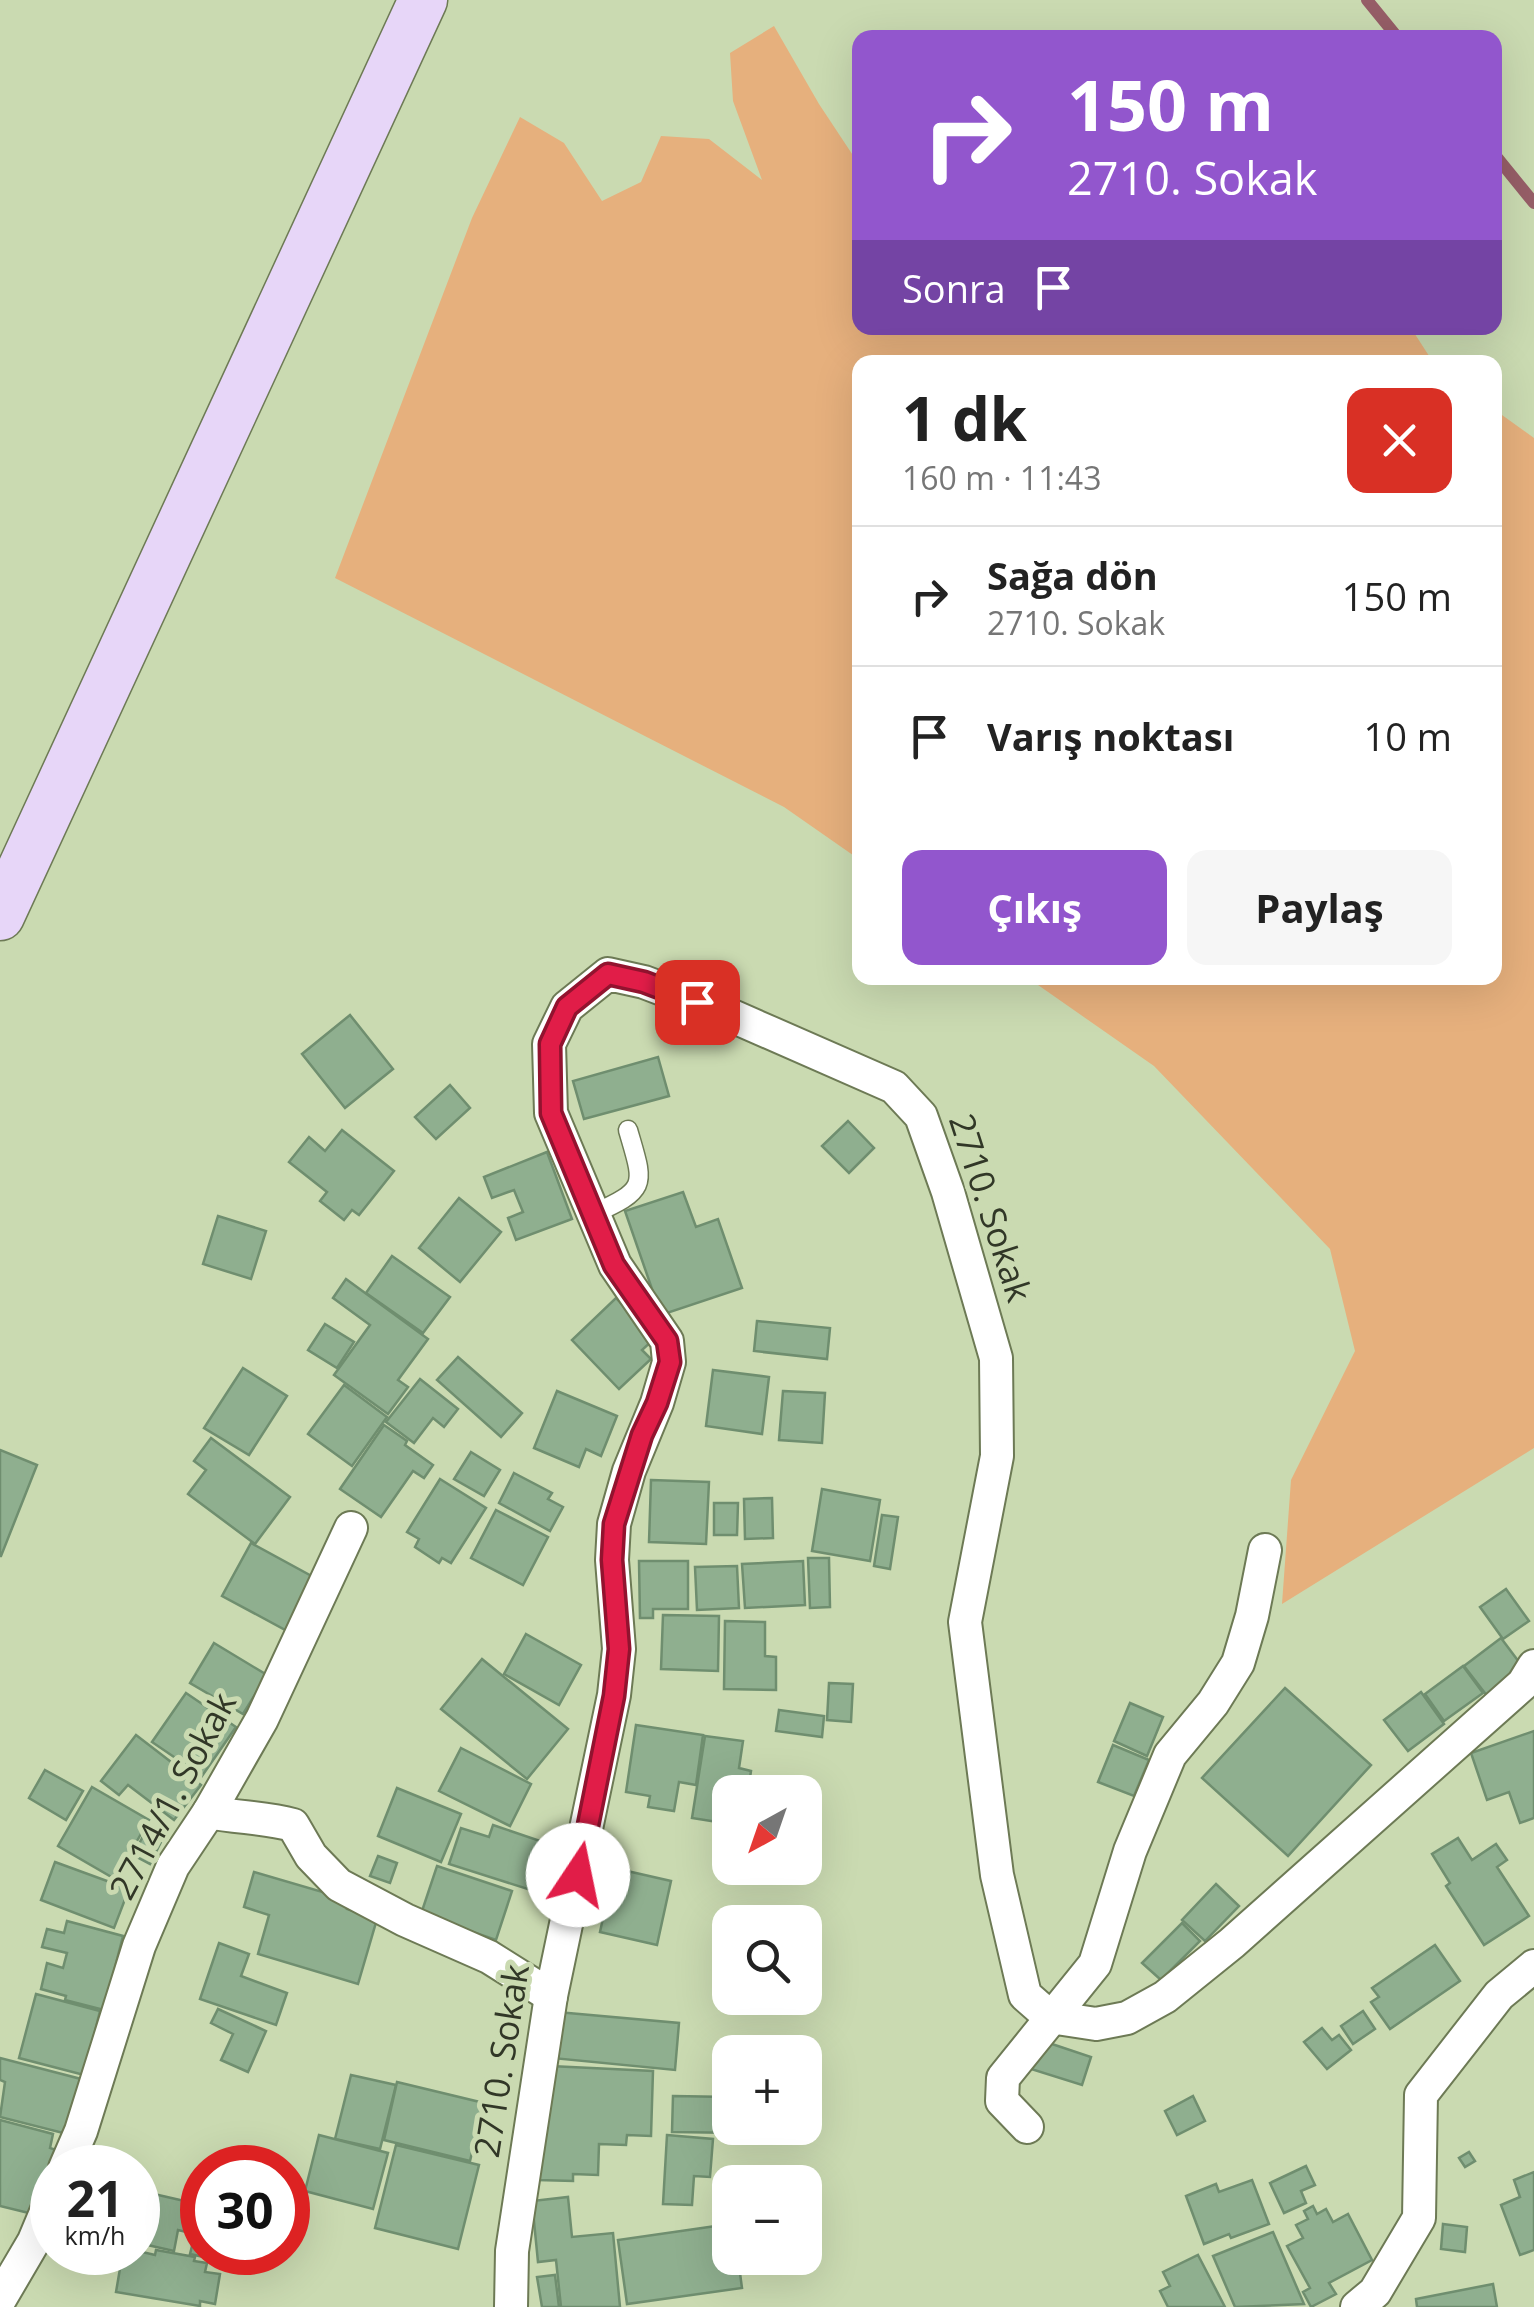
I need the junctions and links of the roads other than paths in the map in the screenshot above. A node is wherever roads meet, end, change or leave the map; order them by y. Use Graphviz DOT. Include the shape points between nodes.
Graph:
graph roads {
  1 [pos="423,0"];
  2 [pos="0,916"];
  3 [pos="628,1130"];
  4 [pos="593,1214"];
  5 [pos="350,1528"];
  6 [pos="1265,1550"];
  7 [pos="1534,1666"];
  8 [pos="209,1812"];
  9 [pos="1534,1966"];
  10 [pos="550,1996"];
  11 [pos="1050,2018"];
  12 [pos="1027,2127"];
  13 [pos="75,2145"];
  14 [pos="30,2248"];
  15 [pos="0,2298"];
  16 [pos="511,2307"];
  17 [pos="1357,2307"];
  1 -- 2 [label="main road"];
  3 -- 4 [label="lane" via="642,1177 619,1203"];
  4 -- 10 [label="street, 2710. Sokak" via="614,1265 667,1341 670,1362 614,1524 614,1696"];
  4 -- 11 [label="street, 2710. Sokak" via="551,1113 550,1044 567,1007 608,974 723,1012 894,1087 921,1116 996,1358 997,1456 966,1622 996,1875 1025,1995"];
  5 -- 8 [label="street, 2714/1. Sokak" via="262,1718"];
  6 -- 11 [label="street" via="1238,1663 1170,1755 1130,1850 1096,1964"];
  7 -- 11 [label="street" via="1523,1684 1166,1997 1127,2018 1096,2024"];
  8 -- 10 [label="street" via="293,1825 339,1885 489,1956"];
  8 -- 13 [label="street, 2714/1. Sokak" via="173,1866 139,1946"];
  9 -- 17 [label="street" via="1499,1995 1421,2095 1418,2218 1375,2292"];
  10 -- 16 [label="street, 2710. Sokak" via="512,2251"];
  11 -- 12 [label="street" via="1004,2078 1002,2100"];
  14 -- 15 [label="street"];
}
